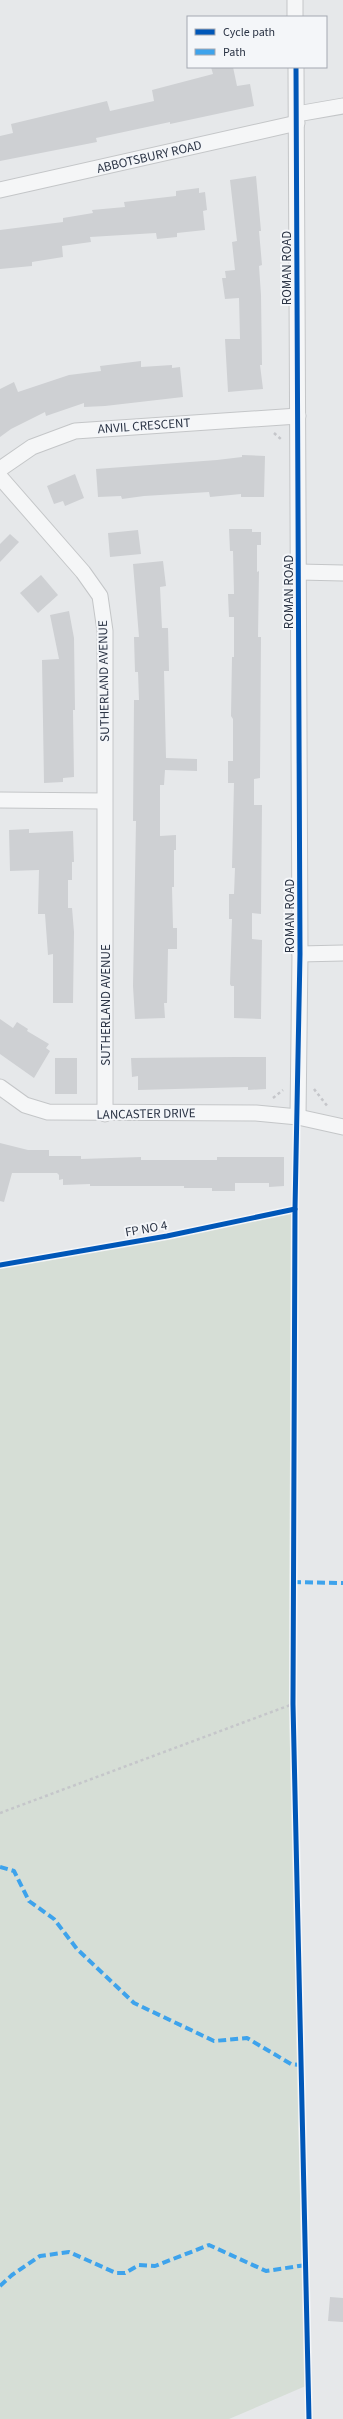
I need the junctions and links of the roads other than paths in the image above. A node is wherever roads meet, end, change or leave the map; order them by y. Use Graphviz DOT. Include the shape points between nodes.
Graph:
graph roads {
  1 [pos="295,0"];
  2 [pos="295,16"];
  3 [pos="296,68"];
  4 [pos="343,106"];
  5 [pos="297,119"];
  6 [pos="0,190"];
  7 [pos="298,416"];
  8 [pos="0,469"];
  9 [pos="0,477"];
  10 [pos="298,572"];
  11 [pos="343,573"];
  12 [pos="0,800"];
  13 [pos="104,801"];
  14 [pos="343,953"];
  15 [pos="300,954"];
  16 [pos="0,1087"];
  17 [pos="105,1114"];
  18 [pos="298,1117"];
  19 [pos="343,1127"];
  1 -- 2 [label="street"];
  3 -- 5 [label="street, ROMAN ROAD"];
  4 -- 5 [label="street, ABBOTSBURY ROAD"];
  5 -- 6 [label="street, ABBOTSBURY ROAD"];
  5 -- 7 [label="street, ROMAN ROAD"];
  7 -- 8 [label="street, ANVIL CRESCENT" via="75,431 32,447"];
  7 -- 10 [label="street, ROMAN ROAD"];
  9 -- 13 [label="street, SUTHERLAND AVENUE" via="100,596 105,631"];
  10 -- 11 [label="street"];
  10 -- 15 [label="street, ROMAN ROAD"];
  12 -- 13 [label="street"];
  13 -- 17 [label="street, SUTHERLAND AVENUE"];
  14 -- 15 [label="street"];
  15 -- 18 [label="street, ROMAN ROAD"];
  16 -- 17 [label="street, LANCASTER DRIVE" via="25,1105 48,1112"];
  17 -- 18 [label="street, LANCASTER DRIVE" via="209,1112"];
  18 -- 19 [label="street, LANCASTER DRIVE"];
}
